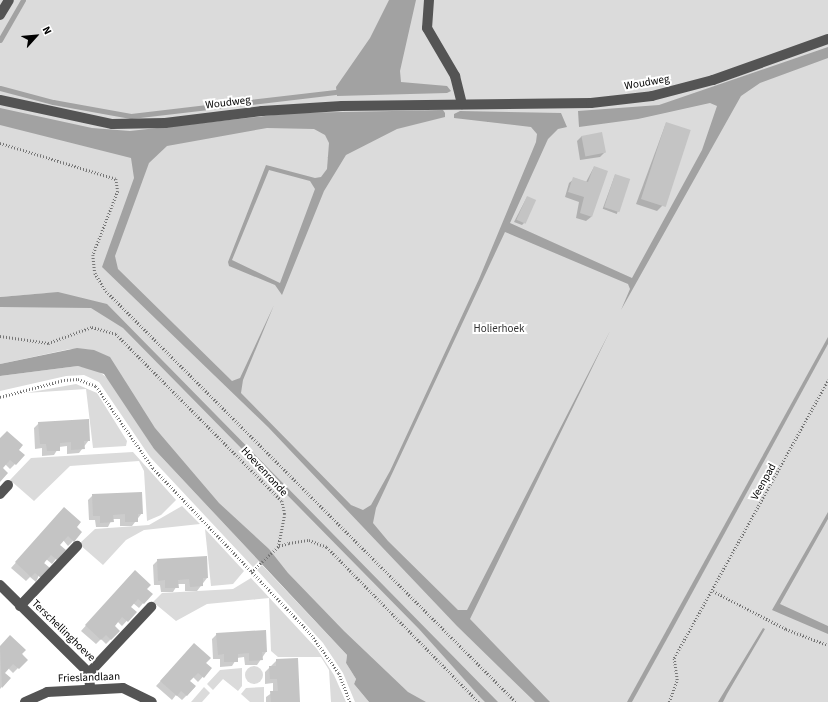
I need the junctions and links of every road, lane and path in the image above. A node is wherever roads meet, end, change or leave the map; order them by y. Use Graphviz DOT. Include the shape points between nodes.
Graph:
graph roads {
  1 [pos="9,0"];
  2 [pos="429,0"];
  3 [pos="0,15"];
  4 [pos="828,39"];
  5 [pos="0,100"];
  6 [pos="462,104"];
  7 [pos="0,143"];
  8 [pos="0,336"];
  9 [pos="828,380"];
  10 [pos="0,396"];
  11 [pos="8,485"];
  12 [pos="0,494"];
  13 [pos="77,546"];
  14 [pos="278,547"];
  15 [pos="251,572"];
  16 [pos="0,585"];
  17 [pos="713,591"];
  18 [pos="20,606"];
  19 [pos="151,607"];
  20 [pos="828,645"];
  21 [pos="89,673"];
  22 [pos="90,689"];
  23 [pos="25,702"];
  24 [pos="152,702"];
  25 [pos="350,702"];
  26 [pos="479,702"];
  27 [pos="516,702"];
  28 [pos="669,702"];
  1 -- 3 [label="street"];
  2 -- 6 [label="street" via="427,28 455,76"];
  4 -- 6 [label="street, Woudweg" via="713,80 652,96 590,103"];
  5 -- 6 [label="street, Woudweg" via="112,124 165,123 262,111 342,106"];
  7 -- 27 [label="path" via="116,179 118,191 93,255 95,273 106,291"];
  8 -- 14 [label="path, Hoevenronde" via="48,343 92,328 116,334 282,501 285,514"];
  9 -- 17 [label="path, Veenpad"];
  10 -- 15 [label="path" via="64,380 78,379 96,386 153,468"];
  11 -- 12 [label="street"];
  13 -- 18 [label="street, Terschellinghoeve"];
  14 -- 15 [label="path"];
  14 -- 26 [label="path" via="309,540 327,547"];
  15 -- 25 [label="path" via="326,652"];
  16 -- 18 [label="street, Terschellinghoeve"];
  17 -- 20 [label="path" via="786,629"];
  17 -- 28 [label="path, Veenpad" via="674,658 677,680"];
  18 -- 21 [label="street, Terschellinghoeve"];
  19 -- 21 [label="street, Terschellinghoeve"];
  21 -- 22 [label="street, Terschellinghoeve"];
  22 -- 23 [label="street, Frieslandlaan" via="47,692"];
  22 -- 24 [label="street, Frieslandlaan" via="123,688"];
}
